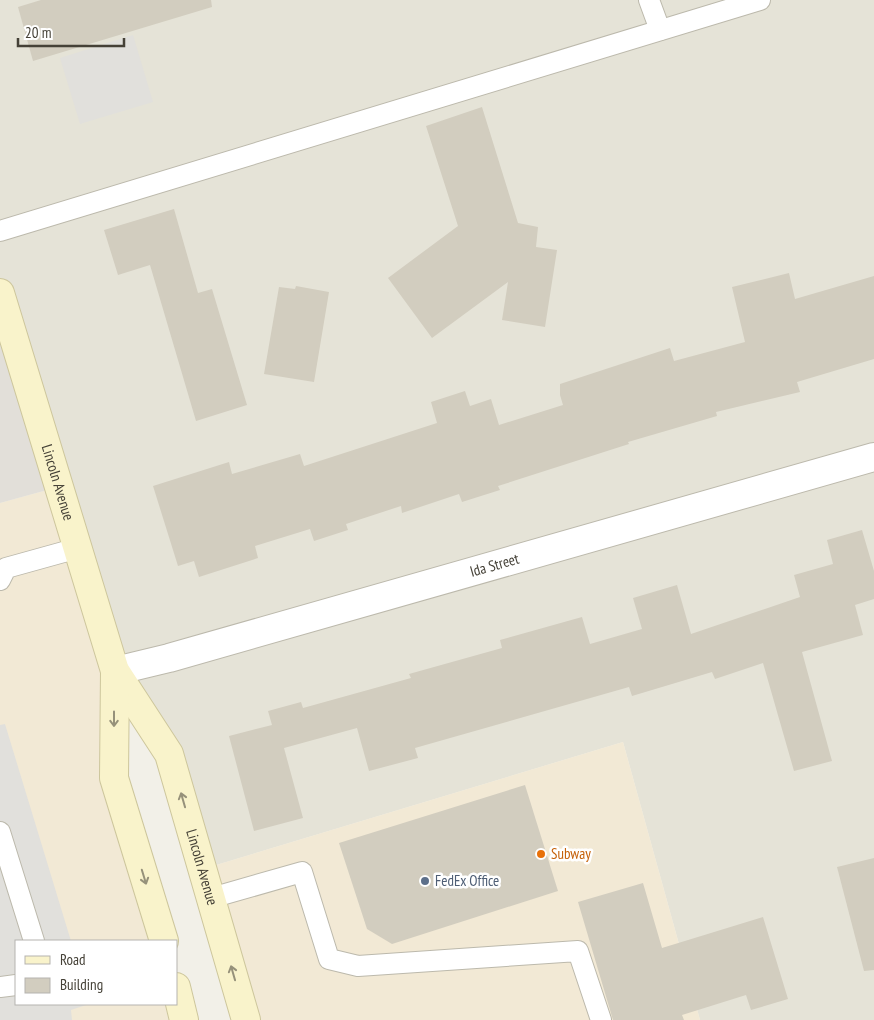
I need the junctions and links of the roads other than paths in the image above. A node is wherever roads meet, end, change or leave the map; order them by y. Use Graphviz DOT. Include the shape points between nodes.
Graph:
graph roads {
  1 [pos="649,0"];
  2 [pos="760,0"];
  3 [pos="660,30"];
  4 [pos="0,231"];
  5 [pos="0,294"];
  6 [pos="874,457"];
  7 [pos="78,548"];
  8 [pos="0,580"];
  9 [pos="115,670"];
  10 [pos="0,832"];
  11 [pos="211,898"];
  12 [pos="34,940"];
  13 [pos="164,940"];
  14 [pos="15,985"];
  15 [pos="0,987"];
  16 [pos="178,994"];
  17 [pos="184,1020"];
  18 [pos="246,1020"];
  19 [pos="601,1020"];
  1 -- 3 [label="lane"];
  2 -- 3 [label="lane"];
  3 -- 4 [label="lane"];
  5 -- 7 [label="main road, Lincoln Avenue"];
  6 -- 9 [label="street, Ida Street" via="169,658"];
  7 -- 8 [label="lane" via="6,568"];
  7 -- 9 [label="main road, Lincoln Avenue"];
  11 -- 9 [label="main road, Lincoln Avenue, one-way" via="169,754"];
  9 -- 13 [label="main road, Lincoln Avenue, one-way" via="114,778"];
  10 -- 12 [label="lane"];
  18 -- 11 [label="main road, Lincoln Avenue, one-way"];
  11 -- 19 [label="lane" via="302,872 329,959 358,966 578,951"];
  14 -- 15 [label="lane"];
  16 -- 17 [label="main road"];
}
